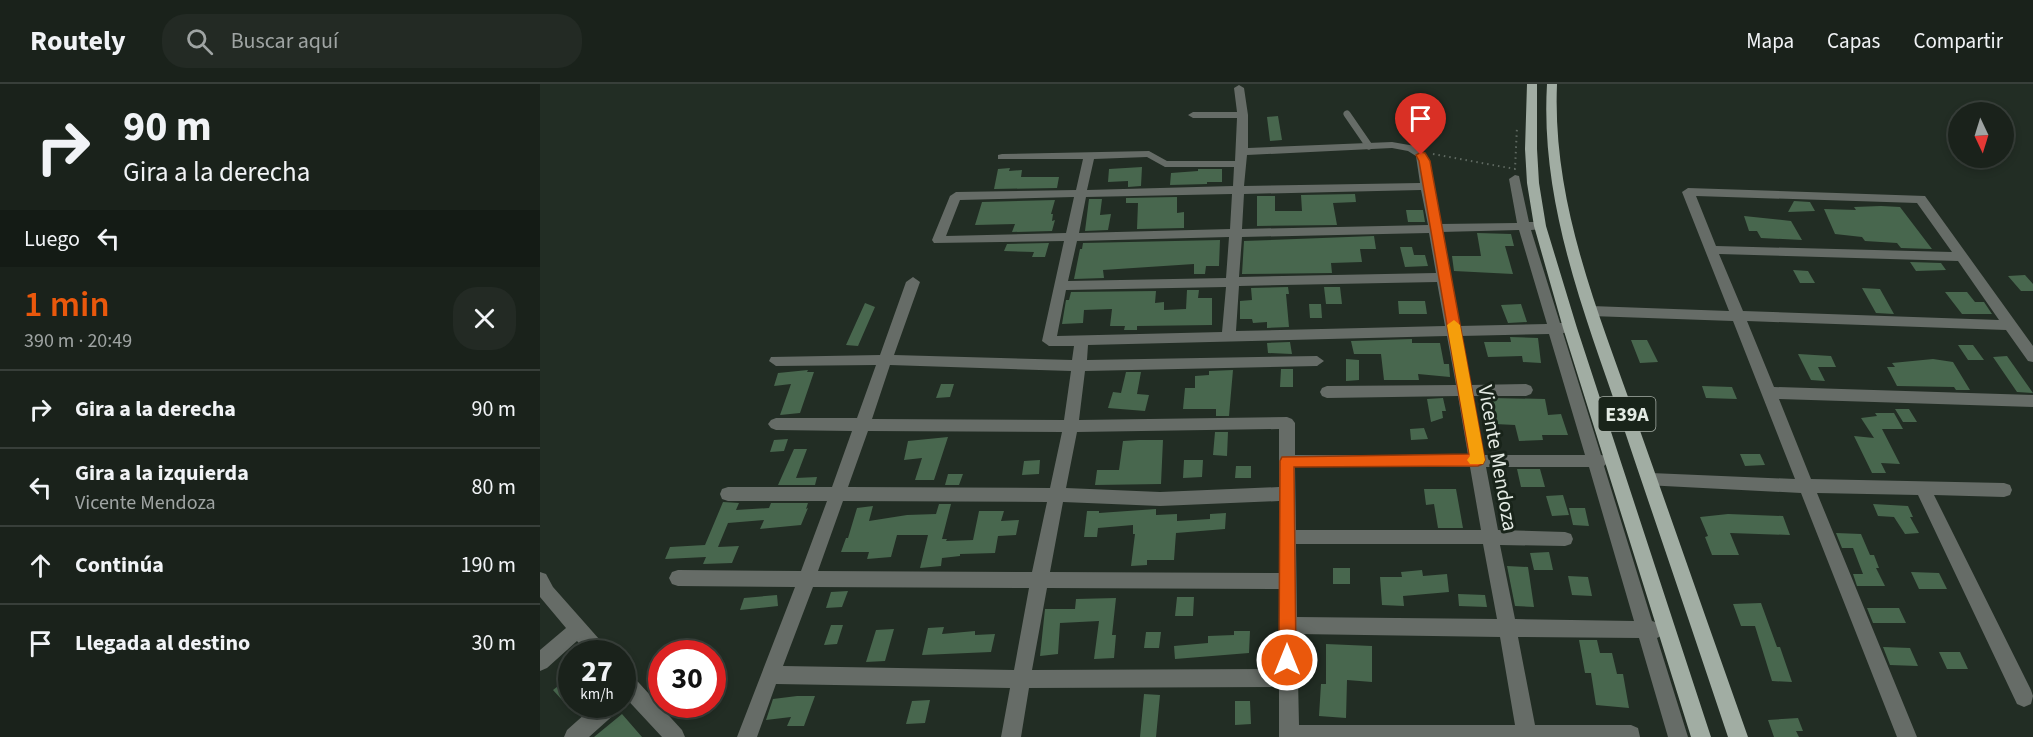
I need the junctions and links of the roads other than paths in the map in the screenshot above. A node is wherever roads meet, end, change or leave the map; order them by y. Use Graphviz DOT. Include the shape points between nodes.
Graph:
graph roads {
  1 [pos="1533,84"];
  2 [pos="1552,84"];
  3 [pos="1239,88"];
  4 [pos="1347,114"];
  5 [pos="1193,115"];
  6 [pos="1243,115"];
  7 [pos="1369,146"];
  8 [pos="1089,155"];
  9 [pos="1002,157"];
  10 [pos="1241,158"];
  11 [pos="1515,179"];
  12 [pos="1428,186"];
  13 [pos="1239,189"];
  14 [pos="1081,193"];
  15 [pos="1532,226"];
  16 [pos="1435,228"];
  17 [pos="1236,233"];
  18 [pos="1072,237"];
  19 [pos="1712,250"];
  20 [pos="1962,257"];
  21 [pos="1445,277"];
  22 [pos="1233,281"];
  23 [pos="913,282"];
  24 [pos="1062,286"];
  25 [pos="1591,311"];
  26 [pos="1738,316"];
  27 [pos="2010,325"];
  28 [pos="1562,328"];
  29 [pos="1454,330"];
  30 [pos="1265,334"];
  31 [pos="1229,335"];
  32 [pos="1082,340"];
  33 [pos="2033,357"];
  34 [pos="776,360"];
  35 [pos="886,360"];
  36 [pos="1317,361"];
  37 [pos="1265,362"];
  38 [pos="1080,366"];
  39 [pos="1466,390"];
  40 [pos="1526,390"];
  41 [pos="1327,392"];
  42 [pos="1768,393"];
  43 [pos="2033,401"];
  44 [pos="864,423"];
  45 [pos="776,424"];
  46 [pos="1071,426"];
  47 [pos="1478,460"];
  48 [pos="1287,461"];
  49 [pos="1594,461"];
  50 [pos="1613,462"];
  51 [pos="1651,480"];
  52 [pos="1806,486"];
  53 [pos="1923,489"];
  54 [pos="2004,490"];
  55 [pos="728,494"];
  56 [pos="1287,494"];
  57 [pos="838,495"];
  58 [pos="1056,495"];
  59 [pos="1288,537"];
  60 [pos="1491,537"];
  61 [pos="1565,539"];
  62 [pos="678,578"];
  63 [pos="807,579"];
  64 [pos="540,580"];
  65 [pos="1039,581"];
  66 [pos="1287,581"];
  67 [pos="1288,625"];
  68 [pos="1506,627"];
  69 [pos="578,629"];
  70 [pos="1646,630"];
  71 [pos="1667,631"];
  72 [pos="588,640"];
  73 [pos="540,662"];
  74 [pos="771,675"];
  75 [pos="1022,678"];
  76 [pos="1287,678"];
  77 [pos="2024,697"];
  78 [pos="636,698"];
  79 [pos="595,718"];
  80 [pos="1527,735"];
  81 [pos="1631,735"];
  82 [pos="1288,736"];
  83 [pos="574,737"];
  84 [pos="675,737"];
  85 [pos="747,737"];
  86 [pos="1011,737"];
  87 [pos="1678,737"];
  88 [pos="1701,737"];
  89 [pos="1738,737"];
  90 [pos="1907,737"];
  1 -- 15 [label="main road"];
  2 -- 25 [label="main road, E39A" via="1550,137 1556,188 1573,259"];
  3 -- 6 [label="street"];
  4 -- 7 [label="lane"];
  5 -- 6 [label="street"];
  6 -- 10 [label="street"];
  7 -- 10 [label="street"];
  7 -- 12 [label="street, Vicente Mendoza" via="1402,146 1417,151 1424,161"];
  8 -- 9 [label="street"];
  8 -- 10 [label="street" via="1149,154 1165,164"];
  8 -- 14 [label="street"];
  10 -- 13 [label="street"];
  11 -- 15 [label="street"];
  12 -- 13 [label="street"];
  12 -- 16 [label="street, Vicente Mendoza"];
  13 -- 14 [label="street"];
  13 -- 17 [label="street"];
  14 -- 18 [label="street"];
  14 -- 18 [label="street" via="956,196 938,240"];
  15 -- 16 [label="street"];
  15 -- 28 [label="street"];
  16 -- 17 [label="street"];
  16 -- 21 [label="street, Vicente Mendoza"];
  17 -- 18 [label="street"];
  17 -- 22 [label="street"];
  18 -- 24 [label="street"];
  19 -- 20 [label="street"];
  19 -- 20 [label="street" via="1688,192 1921,199"];
  19 -- 26 [label="street"];
  20 -- 27 [label="street"];
  21 -- 22 [label="street"];
  21 -- 29 [label="street, Vicente Mendoza"];
  22 -- 24 [label="street"];
  22 -- 31 [label="street"];
  23 -- 35 [label="street"];
  24 -- 32 [label="street" via="1049,341"];
  25 -- 26 [label="street"];
  25 -- 51 [label="main road, E39A"];
  26 -- 27 [label="street"];
  26 -- 42 [label="street"];
  27 -- 33 [label="street"];
  28 -- 29 [label="street"];
  28 -- 49 [label="street"];
  28 -- 50 [label="main road, E39A"];
  29 -- 30 [label="street"];
  29 -- 39 [label="street, Vicente Mendoza"];
  30 -- 31 [label="street"];
  30 -- 37 [label="street"];
  31 -- 32 [label="street"];
  32 -- 38 [label="street"];
  34 -- 35 [label="street"];
  35 -- 38 [label="street"];
  35 -- 44 [label="street"];
  36 -- 37 [label="street"];
  37 -- 38 [label="street"];
  38 -- 46 [label="street"];
  39 -- 40 [label="street"];
  39 -- 41 [label="street"];
  39 -- 47 [label="street, Vicente Mendoza"];
  42 -- 43 [label="street"];
  42 -- 52 [label="street"];
  44 -- 45 [label="street"];
  44 -- 46 [label="street"];
  44 -- 57 [label="street"];
  46 -- 48 [label="street" via="1287,423"];
  46 -- 58 [label="street"];
  47 -- 48 [label="street"];
  47 -- 49 [label="street"];
  47 -- 60 [label="street, Vicente Mendoza"];
  48 -- 56 [label="street"];
  49 -- 50 [label="street"];
  49 -- 70 [label="street"];
  50 -- 71 [label="main road, E39A"];
  51 -- 52 [label="street"];
  51 -- 89 [label="main road, E39A"];
  52 -- 53 [label="street"];
  52 -- 90 [label="street"];
  53 -- 54 [label="street"];
  53 -- 77 [label="street"];
  55 -- 57 [label="street"];
  56 -- 58 [label="street" via="1160,499"];
  56 -- 59 [label="street"];
  57 -- 58 [label="street"];
  57 -- 63 [label="street"];
  58 -- 65 [label="street"];
  59 -- 60 [label="street"];
  59 -- 66 [label="street"];
  60 -- 61 [label="street"];
  60 -- 68 [label="street, Vicente Mendoza"];
  62 -- 63 [label="street"];
  63 -- 65 [label="street"];
  63 -- 74 [label="street"];
  64 -- 69 [label="street"];
  65 -- 66 [label="street"];
  65 -- 75 [label="street"];
  66 -- 67 [label="street"];
  67 -- 68 [label="street"];
  67 -- 76 [label="street"];
  68 -- 70 [label="street"];
  68 -- 80 [label="street, Vicente Mendoza"];
  69 -- 72 [label="street"];
  69 -- 73 [label="street"];
  70 -- 71 [label="street"];
  70 -- 87 [label="street"];
  71 -- 88 [label="main road, E39A"];
  74 -- 75 [label="street"];
  74 -- 85 [label="street"];
  75 -- 76 [label="street"];
  75 -- 86 [label="street"];
  76 -- 82 [label="street"];
  78 -- 84 [label="street"];
  79 -- 83 [label="street"];
  80 -- 81 [label="street"];
  80 -- 82 [label="street"];
}
